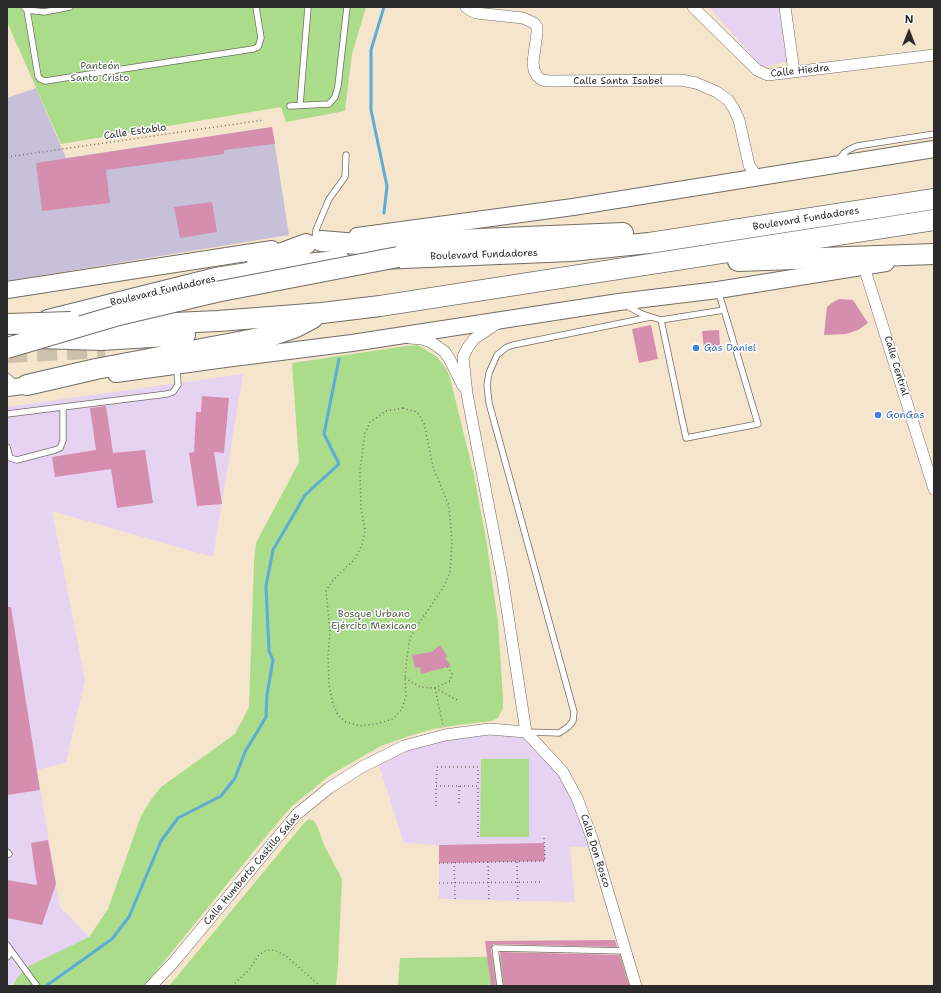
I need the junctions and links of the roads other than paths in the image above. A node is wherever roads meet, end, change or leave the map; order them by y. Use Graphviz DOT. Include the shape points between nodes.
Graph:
graph roads {
  1 [pos="70,7"];
  2 [pos="256,7"];
  3 [pos="308,7"];
  4 [pos="347,7"];
  5 [pos="693,7"];
  6 [pos="785,7"];
  7 [pos="26,8"];
  8 [pos="44,9"];
  9 [pos="471,10"];
  10 [pos="934,55"];
  11 [pos="794,72"];
  12 [pos="300,105"];
  13 [pos="290,106"];
  14 [pos="934,134"];
  15 [pos="934,149"];
  16 [pos="346,155"];
  17 [pos="835,164"];
  18 [pos="757,177"];
  19 [pos="934,191"];
  20 [pos="934,199"];
  21 [pos="902,203"];
  22 [pos="934,220"];
  23 [pos="314,243"];
  24 [pos="397,243"];
  25 [pos="934,255"];
  26 [pos="652,263"];
  27 [pos="864,267"];
  28 [pos="7,290"];
  29 [pos="718,290"];
  30 [pos="619,302"];
  31 [pos="77,303"];
  32 [pos="724,310"];
  33 [pos="322,313"];
  34 [pos="651,317"];
  35 [pos="502,320"];
  36 [pos="660,320"];
  37 [pos="290,323"];
  38 [pos="8,336"];
  39 [pos="394,337"];
  40 [pos="107,348"];
  41 [pos="177,366"];
  42 [pos="15,384"];
  43 [pos="467,394"];
  44 [pos="63,407"];
  45 [pos="7,414"];
  46 [pos="7,447"];
  47 [pos="934,489"];
  48 [pos="526,732"];
  49 [pos="7,945"];
  50 [pos="12,952"];
  51 [pos="626,952"];
  52 [pos="7,957"];
  53 [pos="37,986"];
  54 [pos="151,986"];
  55 [pos="500,986"];
  56 [pos="636,986"];
  1 -- 8 [label="lane"];
  2 -- 7 [label="lane" via="261,38 258,47 253,49 45,81 38,76"];
  3 -- 12 [label="lane"];
  4 -- 12 [label="lane" via="335,97 329,104"];
  5 -- 11 [label="street, Calle Hiedra" via="757,70 768,75"];
  6 -- 11 [label="street"];
  7 -- 8 [label="lane"];
  9 -- 18 [label="street, Calle Santa Isabel" via="523,18 534,23 537,33 534,70 542,80 680,80 696,82 717,92 728,100 734,109 749,165"];
  10 -- 11 [label="street, Calle Hiedra"];
  12 -- 13 [label="lane"];
  14 -- 17 [label="lane" via="858,146 844,152"];
  15 -- 17 [label="main road"];
  16 -- 23 [label="lane" via="345,177 329,199 316,230"];
  17 -- 18 [label="main road"];
  18 -- 24 [label="main road" via="573,207"];
  19 -- 21 [label="highway"];
  20 -- 21 [label="highway, Boulevard Fundadores"];
  21 -- 24 [label="highway, Boulevard Fundadores" via="649,243 571,251"];
  22 -- 26 [label="highway, Boulevard Fundadores"];
  23 -- 24 [label="highway" via="357,240"];
  23 -- 28 [label="main road"];
  23 -- 31 [label="highway" via="257,260"];
  24 -- 38 [label="highway, bridge" via="216,292 119,315"];
  25 -- 26 [label="highway"];
  25 -- 27 [label="main road"];
  26 -- 33 [label="highway, Boulevard Fundadores"];
  27 -- 29 [label="main road"];
  27 -- 47 [label="street, Calle Central"];
  29 -- 30 [label="main road"];
  29 -- 32 [label="lane"];
  30 -- 34 [label="lane"];
  30 -- 35 [label="main road"];
  32 -- 36 [label="lane"];
  32 -- 36 [label="lane" via="758,424 686,438"];
  33 -- 37 [label="highway"];
  33 -- 38 [label="highway, Boulevard Fundadores, bridge" via="174,323 104,322"];
  33 -- 42 [label="highway" via="296,327 270,336"];
  34 -- 36 [label="lane"];
  34 -- 48 [label="lane" via="513,345 497,355 488,373 490,403 574,712 573,721 568,728 559,733"];
  35 -- 39 [label="main road"];
  35 -- 43 [label="street" via="474,340 463,357"];
  37 -- 38 [label="highway" via="195,335 101,340"];
  37 -- 40 [label="highway" via="274,330 215,340 138,348"];
  39 -- 41 [label="main road"];
  39 -- 43 [label="street" via="422,339 445,352"];
  41 -- 42 [label="main road"];
  41 -- 44 [label="lane" via="178,385 173,392"];
  43 -- 48 [label="street" via="502,576"];
  44 -- 45 [label="lane"];
  44 -- 46 [label="lane" via="63,441 60,448 17,460 10,458"];
  48 -- 51 [label="street, Calle Don Bosco" via="563,772 577,798 592,838"];
  48 -- 54 [label="street, Calle Humberto Castillo Salas" via="489,729 445,735 404,746 362,767 329,788 296,814"];
  49 -- 50 [label="lane"];
  50 -- 52 [label="lane"];
  50 -- 53 [label="lane"];
  51 -- 55 [label="lane" via="495,948"];
  51 -- 56 [label="street, Calle Don Bosco"];
}
